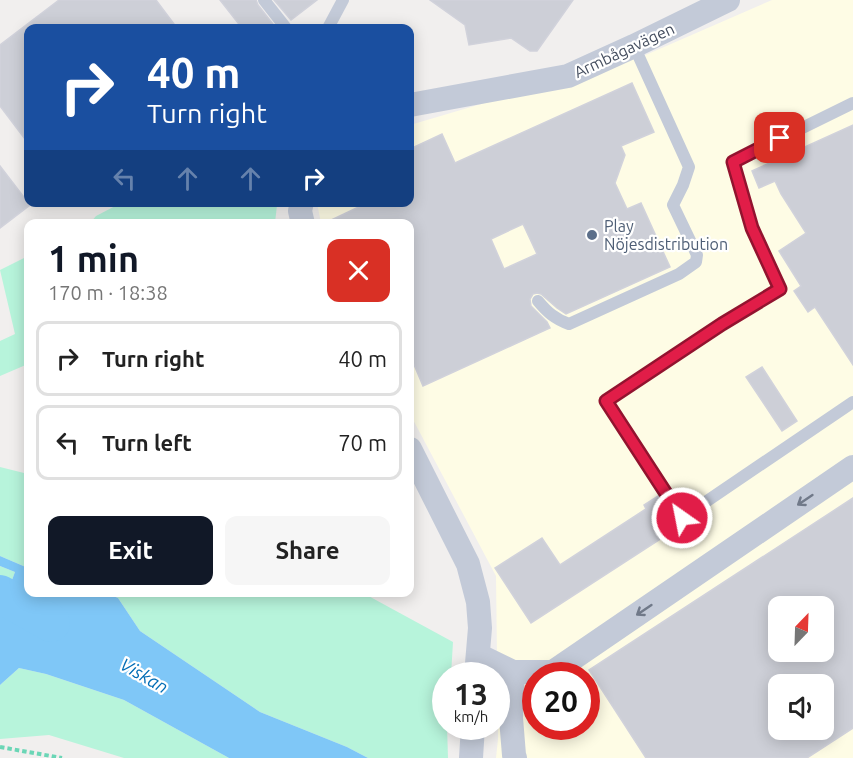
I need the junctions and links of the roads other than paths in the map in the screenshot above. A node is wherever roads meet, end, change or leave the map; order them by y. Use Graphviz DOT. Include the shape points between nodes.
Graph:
graph roads {
  1 [pos="264,0"];
  2 [pos="343,0"];
  3 [pos="728,0"];
  4 [pos="283,24"];
  5 [pos="330,24"];
  6 [pos="634,46"];
  7 [pos="853,103"];
  8 [pos="414,104"];
  9 [pos="538,301"];
  10 [pos="853,402"];
  11 [pos="414,457"];
  12 [pos="853,467"];
  13 [pos="477,662"];
  14 [pos="510,671"];
  15 [pos="513,672"];
  16 [pos="472,740"];
  17 [pos="471,758"];
  18 [pos="515,758"];
  1 -- 4 [label="lane"];
  2 -- 5 [label="lane"];
  3 -- 6 [label="street, Armbågavägen"];
  6 -- 8 [label="street, Armbågavägen" via="568,76"];
  6 -- 9 [label="lane" via="690,167 673,205 697,255 696,262 680,274 569,324 557,319"];
  7 -- 10 [label="lane" via="733,162 752,228 780,289 606,401 682,518"];
  11 -- 13 [label="street" via="468,564 478,602"];
  12 -- 15 [label="street, one-way" via="553,672"];
  14 -- 15 [label="street"];
  15 -- 18 [label="street" via="511,718"];
  16 -- 17 [label="street"];
}
